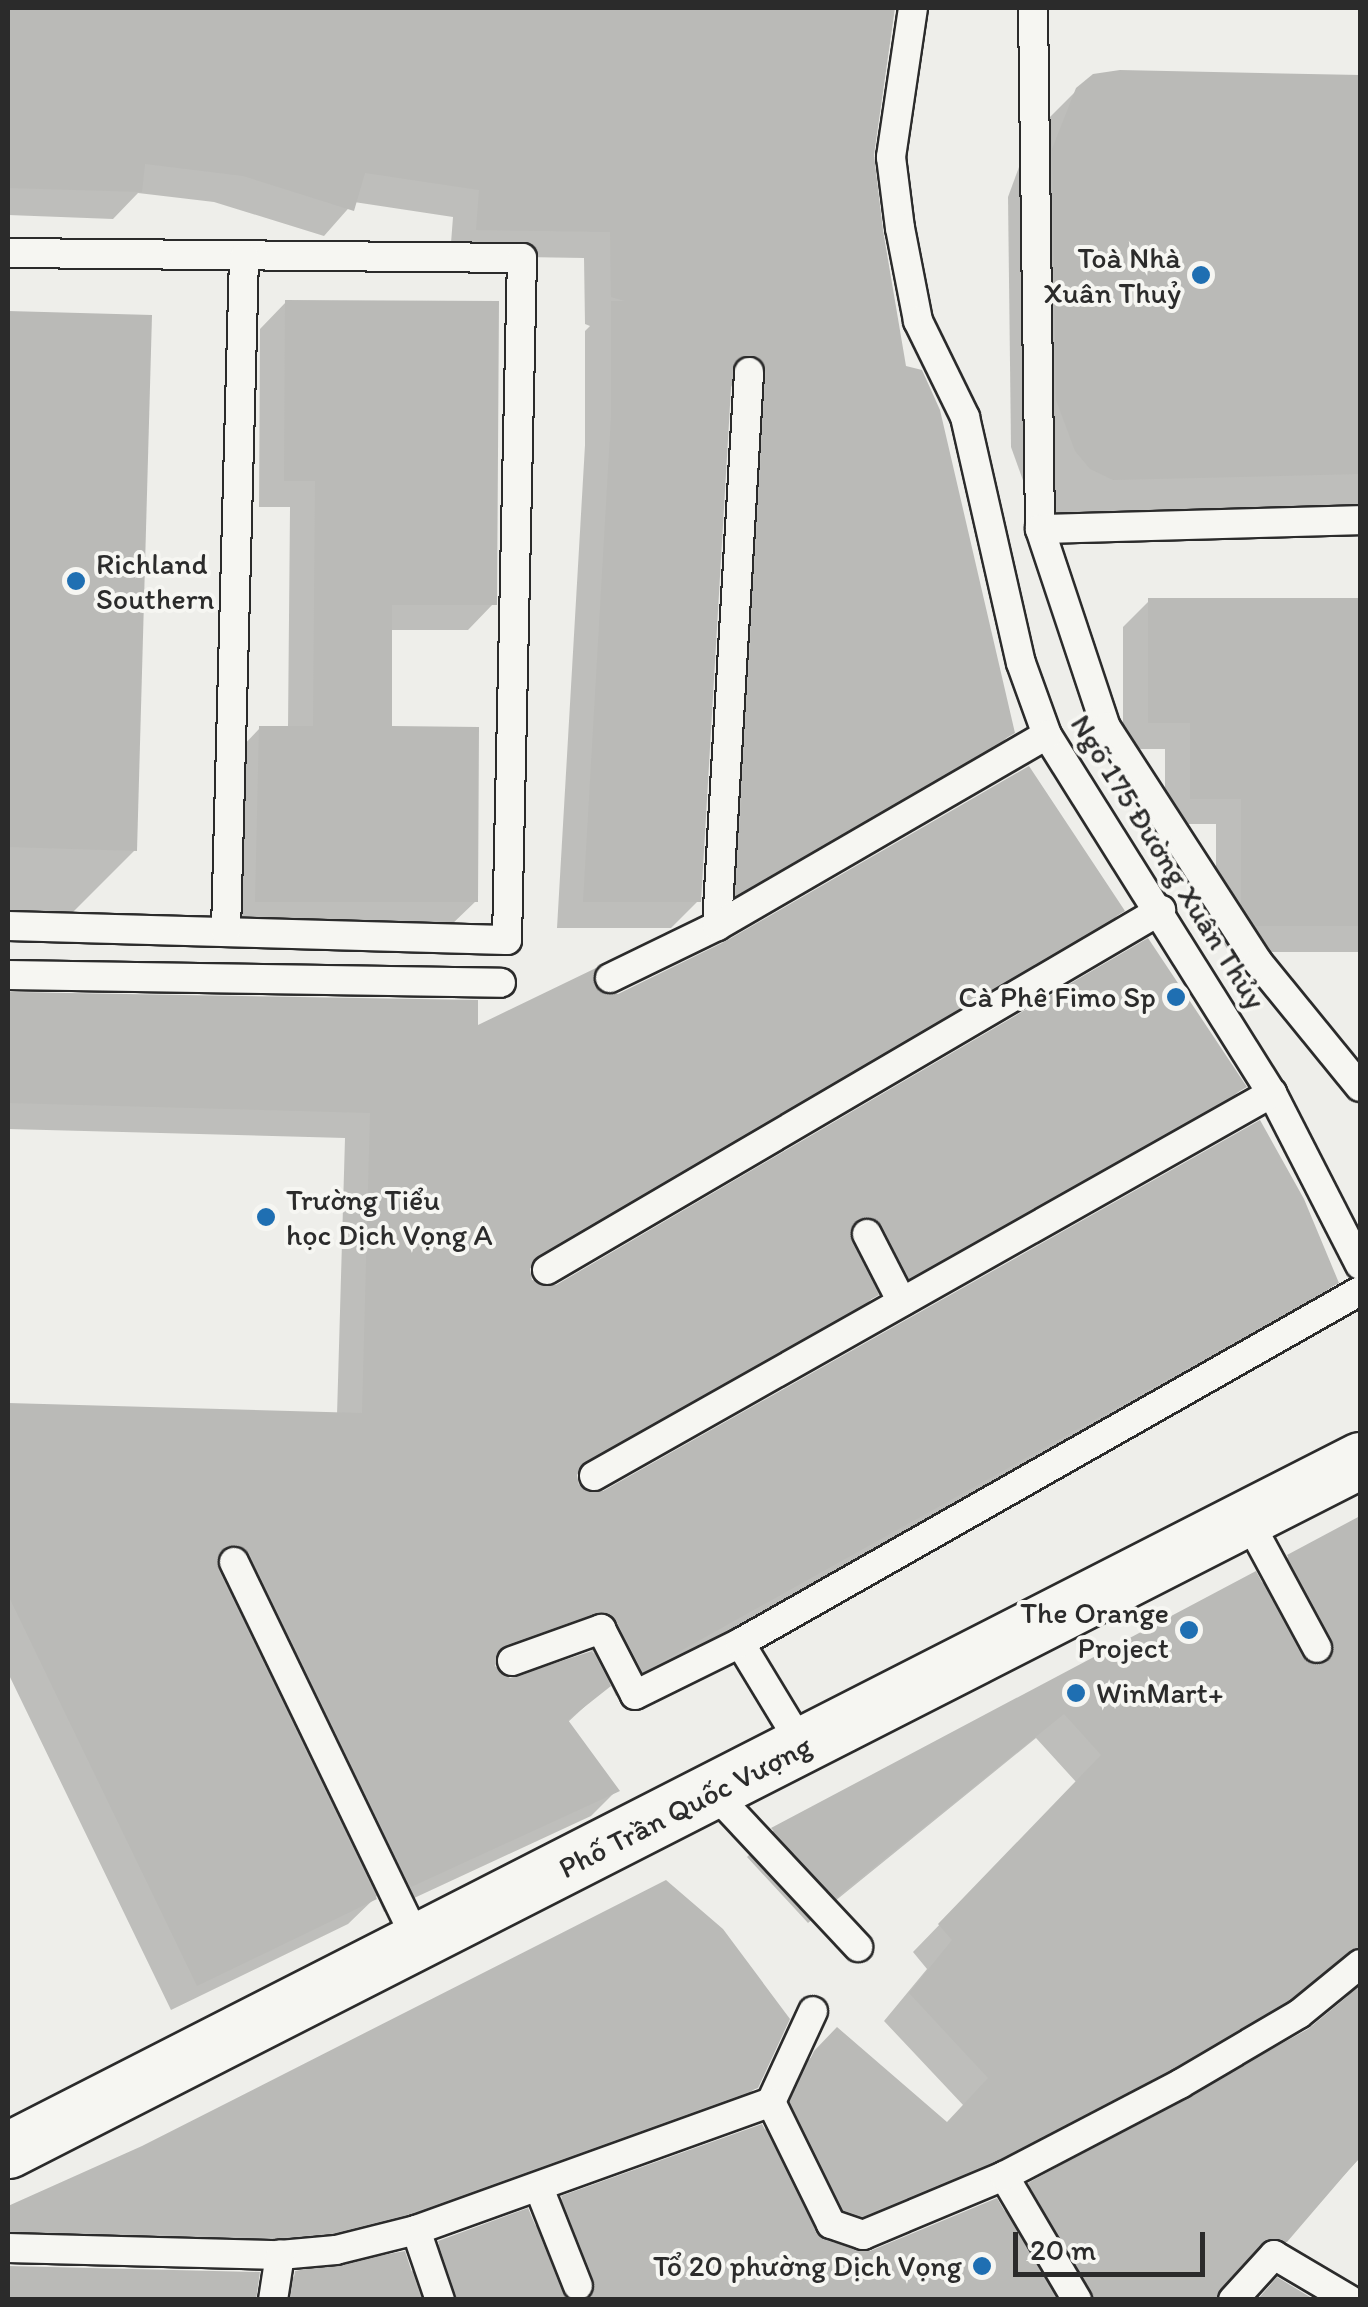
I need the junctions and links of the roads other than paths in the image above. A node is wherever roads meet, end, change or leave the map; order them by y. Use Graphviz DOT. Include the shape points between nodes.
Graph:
graph roads {
  1 [pos="913,8"];
  2 [pos="1033,8"];
  3 [pos="8,253"];
  4 [pos="244,257"];
  5 [pos="748,372"];
  6 [pos="1360,520"];
  7 [pos="1040,529"];
  8 [pos="1047,735"];
  9 [pos="1161,910"];
  10 [pos="8,926"];
  11 [pos="717,926"];
  12 [pos="226,930"];
  13 [pos="8,975"];
  14 [pos="610,978"];
  15 [pos="501,982"];
  16 [pos="1360,1087"];
  17 [pos="1272,1093"];
  18 [pos="867,1234"];
  19 [pos="1360,1265"];
  20 [pos="547,1270"];
  21 [pos="1360,1291"];
  22 [pos="902,1302"];
  23 [pos="1360,1460"];
  24 [pos="594,1476"];
  25 [pos="1249,1522"];
  26 [pos="234,1562"];
  27 [pos="740,1643"];
  28 [pos="1317,1648"];
  29 [pos="512,1661"];
  30 [pos="804,1747"];
  31 [pos="714,1793"];
  32 [pos="418,1942"];
  33 [pos="858,1947"];
  34 [pos="1360,1964"];
  35 [pos="814,2010"];
  36 [pos="770,2102"];
  37 [pos="8,2150"];
  38 [pos="1004,2176"];
  39 [pos="539,2188"];
  40 [pos="416,2230"];
  41 [pos="8,2248"];
  42 [pos="280,2255"];
  43 [pos="578,2286"];
  44 [pos="273,2300"];
  45 [pos="440,2300"];
  46 [pos="1077,2300"];
  47 [pos="1234,2300"];
  48 [pos="1350,2300"];
  1 -- 8 [label="lane, Ngõ 175 Đường Xuân Thủy" via="891,158 900,228 918,321 965,416 1021,663"];
  2 -- 7 [label="lane"];
  3 -- 4 [label="lane"];
  4 -- 12 [label="lane"];
  4 -- 12 [label="lane" via="522,258 514,755 507,940"];
  5 -- 11 [label="lane"];
  6 -- 7 [label="lane"];
  7 -- 16 [label="lane" via="1106,727 1258,962"];
  8 -- 9 [label="lane, Ngõ 175 Đường Xuân Thủy"];
  8 -- 11 [label="lane"];
  9 -- 17 [label="lane, Ngõ 175 Đường Xuân Thủy"];
  9 -- 20 [label="lane"];
  10 -- 12 [label="lane"];
  11 -- 14 [label="lane"];
  13 -- 15 [label="lane"];
  17 -- 19 [label="lane, Ngõ 175 Đường Xuân Thủy"];
  17 -- 22 [label="lane"];
  18 -- 22 [label="lane"];
  21 -- 27 [label="lane"];
  22 -- 24 [label="lane"];
  23 -- 25 [label="street, Phố Trần Quốc Vượng"];
  25 -- 28 [label="lane"];
  25 -- 30 [label="street, Phố Trần Quốc Vượng"];
  26 -- 32 [label="lane"];
  27 -- 29 [label="lane" via="635,1695 601,1629"];
  27 -- 30 [label="lane"];
  30 -- 31 [label="street, Phố Trần Quốc Vượng"];
  31 -- 32 [label="street, Phố Trần Quốc Vượng"];
  31 -- 33 [label="lane"];
  32 -- 37 [label="street, Phố Trần Quốc Vượng"];
  34 -- 38 [label="lane" via="1299,2014"];
  35 -- 36 [label="lane"];
  36 -- 38 [label="lane" via="831,2224 863,2235"];
  36 -- 39 [label="lane"];
  38 -- 46 [label="lane"];
  39 -- 40 [label="lane"];
  39 -- 43 [label="lane"];
  40 -- 42 [label="lane"];
  40 -- 45 [label="lane"];
  41 -- 42 [label="lane"];
  42 -- 44 [label="lane"];
  47 -- 48 [label="lane" via="1274,2255"];
}
